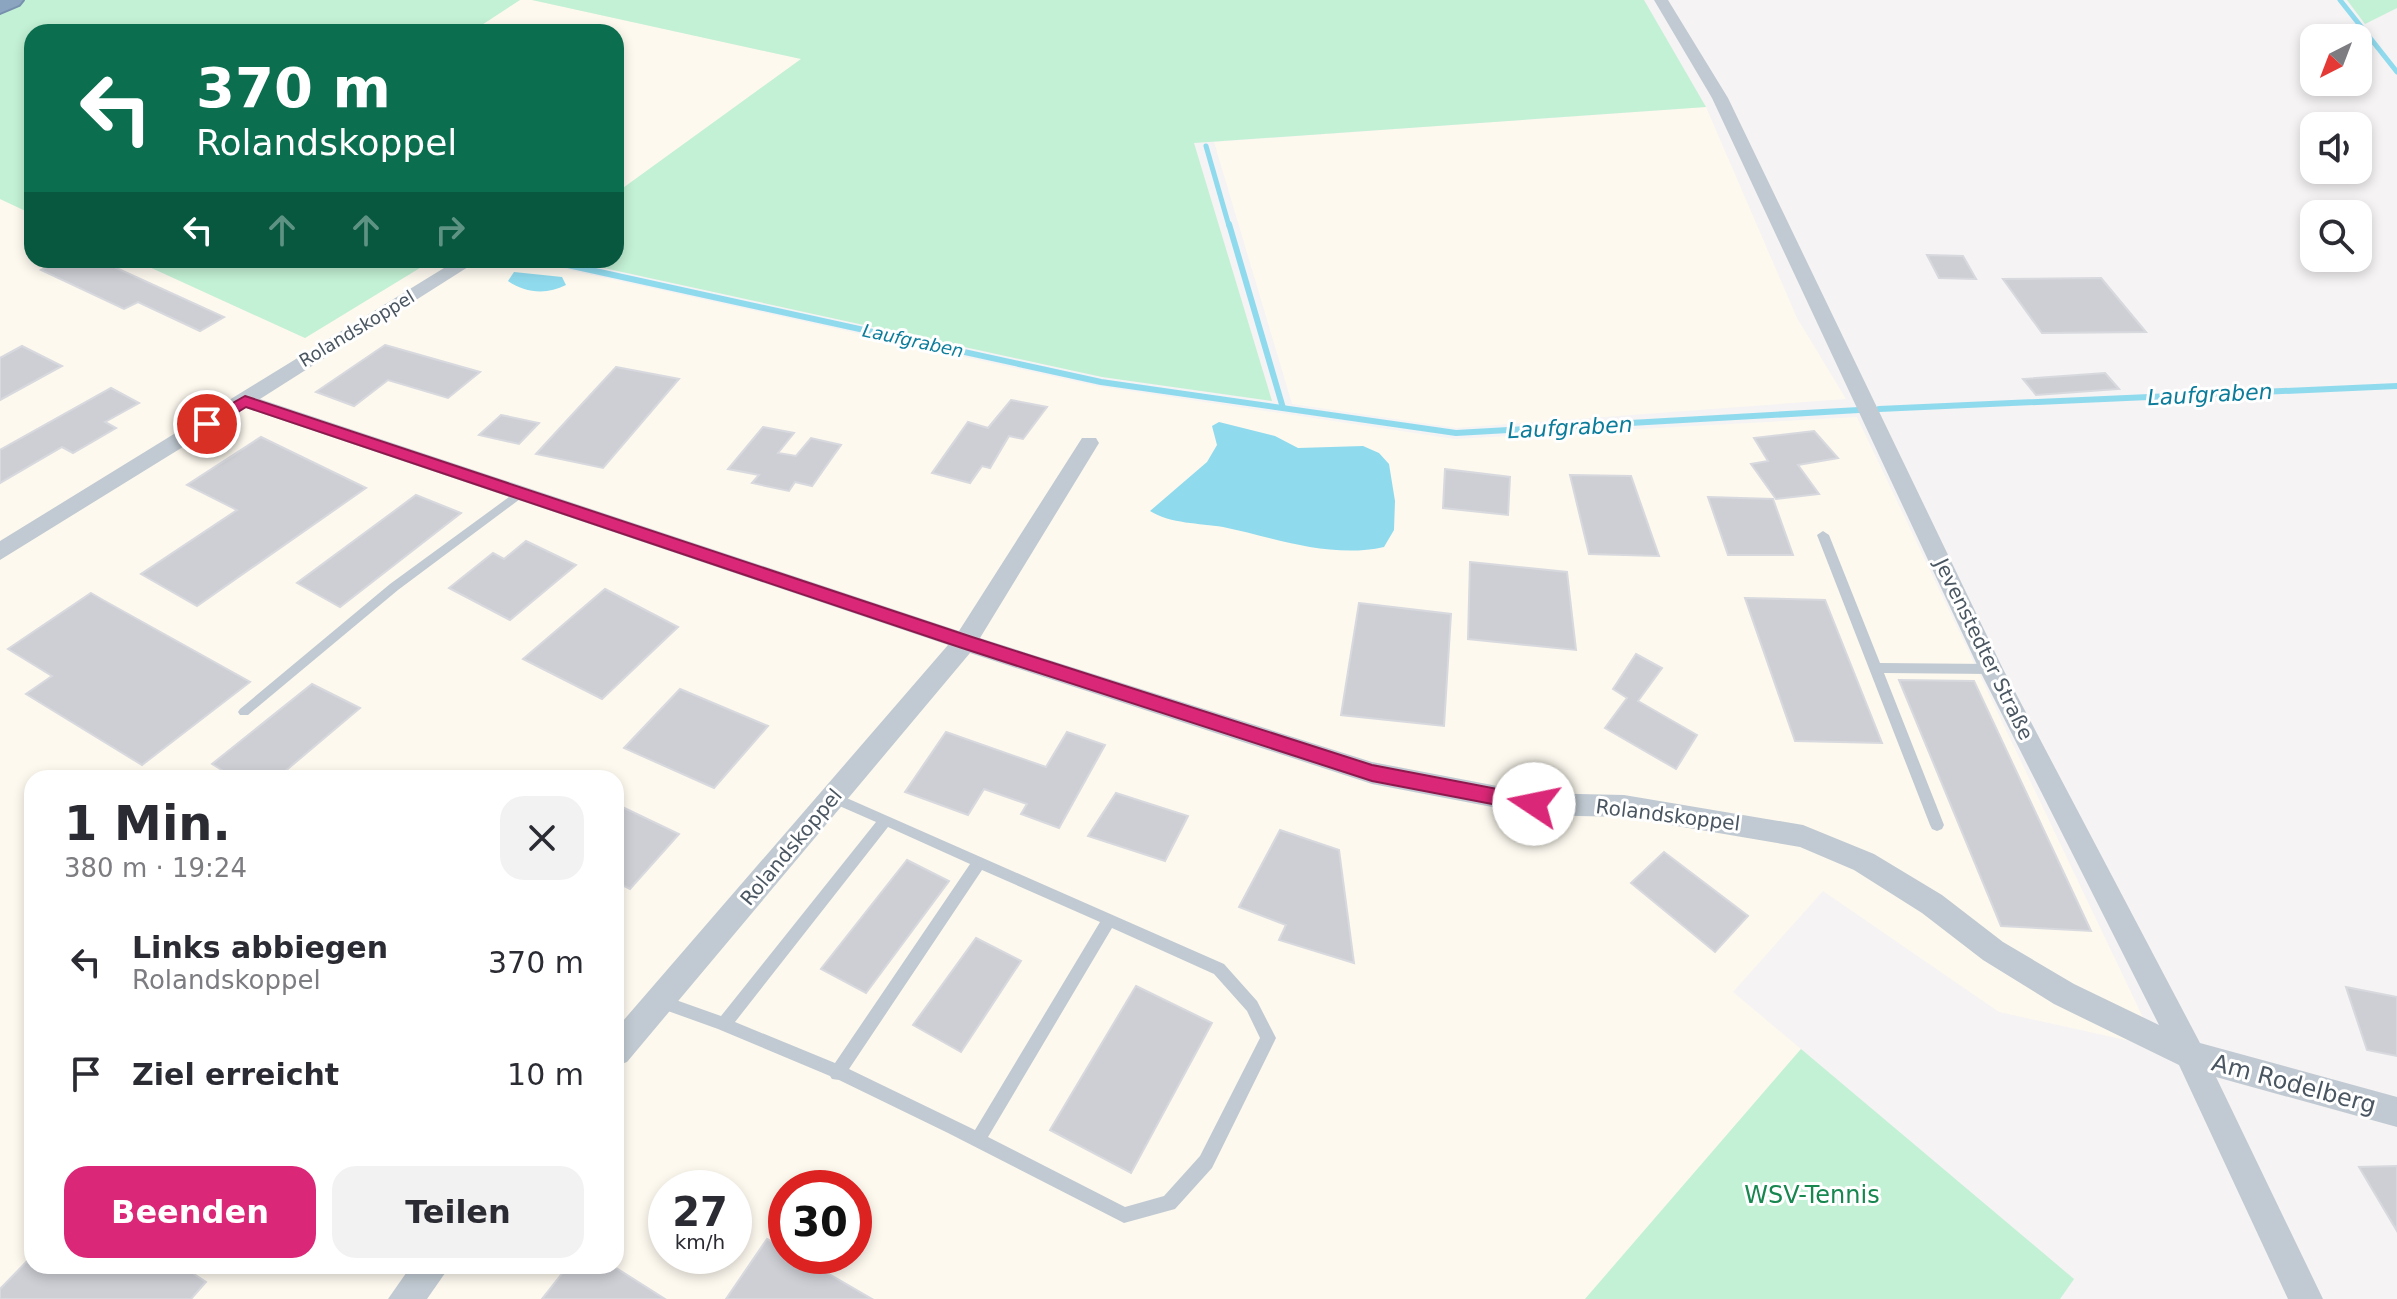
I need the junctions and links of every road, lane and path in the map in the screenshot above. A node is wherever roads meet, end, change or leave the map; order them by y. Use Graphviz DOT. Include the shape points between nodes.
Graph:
graph roads {
  1 [pos="10,0"];
  2 [pos="1661,0"];
  3 [pos="0,5"];
  4 [pos="457,268"];
  5 [pos="245,401"];
  6 [pos="1089,443"];
  7 [pos="520,493"];
  8 [pos="1823,535"];
  9 [pos="0,552"];
  10 [pos="965,642"];
  11 [pos="1876,668"];
  12 [pos="1991,669"];
  13 [pos="244,712"];
  14 [pos="833,797"];
  15 [pos="885,821"];
  16 [pos="1937,825"];
  17 [pos="979,863"];
  18 [pos="1108,921"];
  19 [pos="659,1001"];
  20 [pos="725,1023"];
  21 [pos="624,1043"];
  22 [pos="2190,1055"];
  23 [pos="837,1074"];
  24 [pos="2397,1112"];
  25 [pos="977,1141"];
  26 [pos="426,1274"];
  27 [pos="405,1299"];
  28 [pos="2306,1299"];
  1 -- 3 [label="highway"];
  2 -- 12 [label="street, Jevenstedter Straße" via="1720,98"];
  4 -- 5 [label="street, Rolandskoppel"];
  5 -- 7 [label="street, Rolandskoppel"];
  5 -- 9 [label="street, Rolandskoppel"];
  6 -- 10 [label="street, Rolandskoppel"];
  7 -- 10 [label="street, Rolandskoppel"];
  7 -- 13 [label="lane" via="394,587"];
  8 -- 11 [label="lane"];
  10 -- 14 [label="street, Rolandskoppel"];
  10 -- 22 [label="street, Rolandskoppel" via="1372,773 1534,804 1624,806 1803,836 1864,862 2064,994"];
  11 -- 12 [label="lane"];
  11 -- 16 [label="lane"];
  12 -- 22 [label="street, Jevenstedter Straße"];
  14 -- 15 [label="lane"];
  14 -- 19 [label="street, Rolandskoppel"];
  15 -- 17 [label="lane"];
  15 -- 20 [label="lane"];
  17 -- 18 [label="lane"];
  17 -- 23 [label="lane"];
  18 -- 25 [label="lane"];
  18 -- 25 [label="lane" via="1219,969 1252,1006 1268,1038 1206,1162 1169,1203 1124,1215"];
  19 -- 20 [label="lane"];
  19 -- 21 [label="street, Rolandskoppel"];
  20 -- 23 [label="lane"];
  22 -- 24 [label="street, Am Rodelberg"];
  22 -- 28 [label="street, Jevenstedter Straße"];
  23 -- 25 [label="lane"];
  26 -- 27 [label="street"];
}
